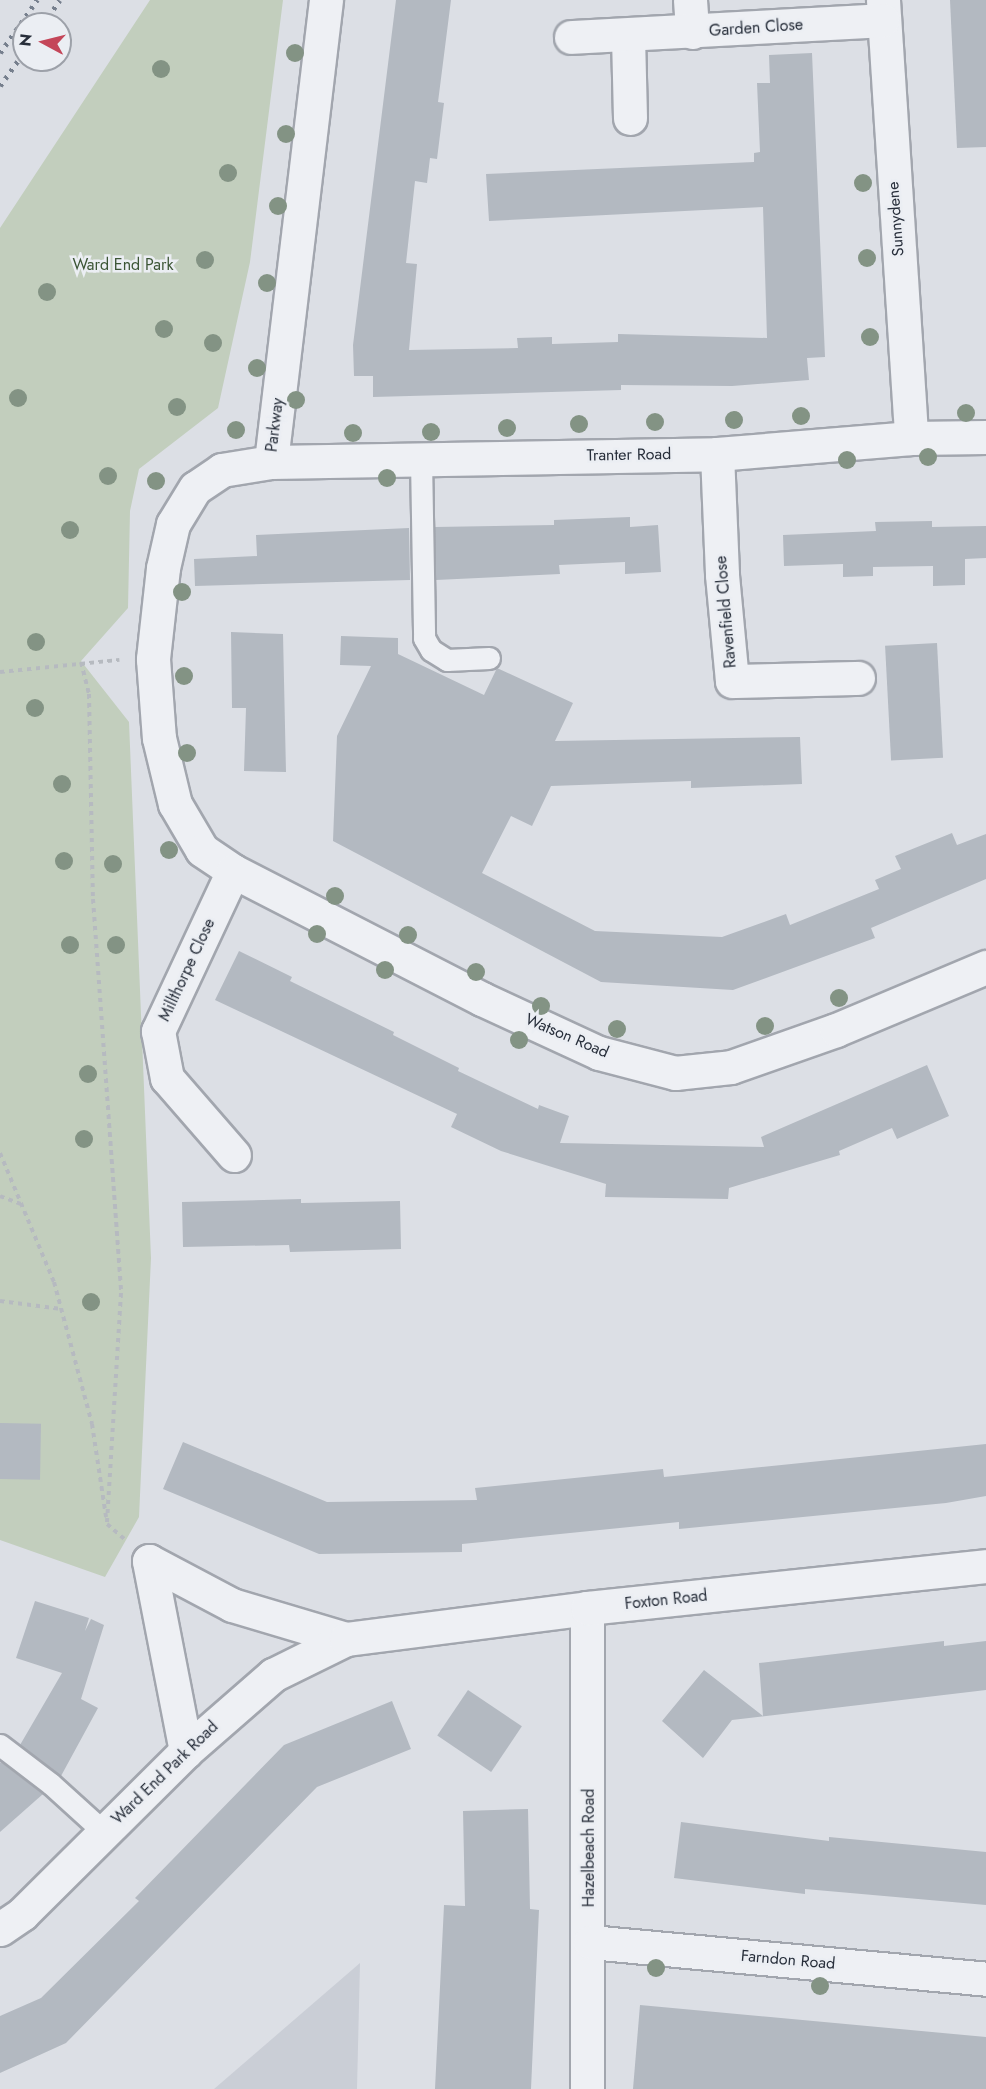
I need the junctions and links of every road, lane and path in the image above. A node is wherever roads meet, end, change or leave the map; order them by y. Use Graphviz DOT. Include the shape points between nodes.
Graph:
graph roads {
  1 [pos="326,0"];
  2 [pos="690,0"];
  3 [pos="883,10"];
  4 [pos="692,32"];
  5 [pos="628,36"];
  6 [pos="571,37"];
  7 [pos="630,118"];
  8 [pos="986,437"];
  9 [pos="911,438"];
  10 [pos="717,454"];
  11 [pos="421,459"];
  12 [pos="271,462"];
  13 [pos="489,658"];
  14 [pos="0,672"];
  15 [pos="858,678"];
  16 [pos="233,871"];
  17 [pos="986,967"];
  18 [pos="0,1153"];
  19 [pos="234,1155"];
  20 [pos="0,1196"];
  21 [pos="21,1204"];
  22 [pos="0,1301"];
  23 [pos="61,1309"];
  24 [pos="107,1525"];
  25 [pos="149,1561"];
  26 [pos="986,1566"];
  27 [pos="587,1608"];
  28 [pos="346,1639"];
  29 [pos="0,1745"];
  30 [pos="186,1751"];
  31 [pos="104,1832"];
  32 [pos="0,1929"];
  33 [pos="590,1942"];
  34 [pos="986,1979"];
  35 [pos="587,2089"];
  1 -- 12 [label="street, Parkway"];
  2 -- 4 [label="street"];
  3 -- 4 [label="street, Garden Close"];
  3 -- 9 [label="street, Sunnydene"];
  4 -- 5 [label="street, Garden Close"];
  5 -- 6 [label="street, Garden Close"];
  5 -- 7 [label="street"];
  8 -- 9 [label="street, Tranter Road"];
  9 -- 10 [label="street, Tranter Road"];
  10 -- 11 [label="street, Tranter Road"];
  10 -- 15 [label="street, Ravenfield Close" via="732,681"];
  11 -- 12 [label="street, Tranter Road"];
  11 -- 13 [label="lane" via="424,638 430,650 447,660"];
  12 -- 16 [label="street, Parkway" via="222,470 195,488 189,497 173,524 163,568 153,659 159,738 176,804 202,850"];
  14 -- 24 [label="path" via="81,662 88,694 93,899 121,1293"];
  16 -- 17 [label="street, Watson Road" via="482,999 589,1048 675,1073 731,1067 836,1030"];
  16 -- 19 [label="street, Millthorpe Close" via="158,1031 167,1078"];
  18 -- 21 [label="path"];
  20 -- 21 [label="path"];
  21 -- 23 [label="path" via="54,1282"];
  22 -- 23 [label="path"];
  23 -- 24 [label="path" via="92,1424"];
  24 -- 25 [label="path"];
  25 -- 28 [label="street" via="232,1605"];
  25 -- 30 [label="street"];
  26 -- 27 [label="street, Foxton Road"];
  27 -- 28 [label="street, Foxton Road"];
  27 -- 33 [label="street, Hazelbeach Road"];
  28 -- 30 [label="street, Ward End Park Road" via="273,1675"];
  29 -- 31 [label="lane"];
  30 -- 31 [label="street, Ward End Park Road"];
  31 -- 32 [label="street, Ward End Park Road" via="22,1914"];
  33 -- 34 [label="street, Farndon Road"];
  33 -- 35 [label="street, Hazelbeach Road"];
}
